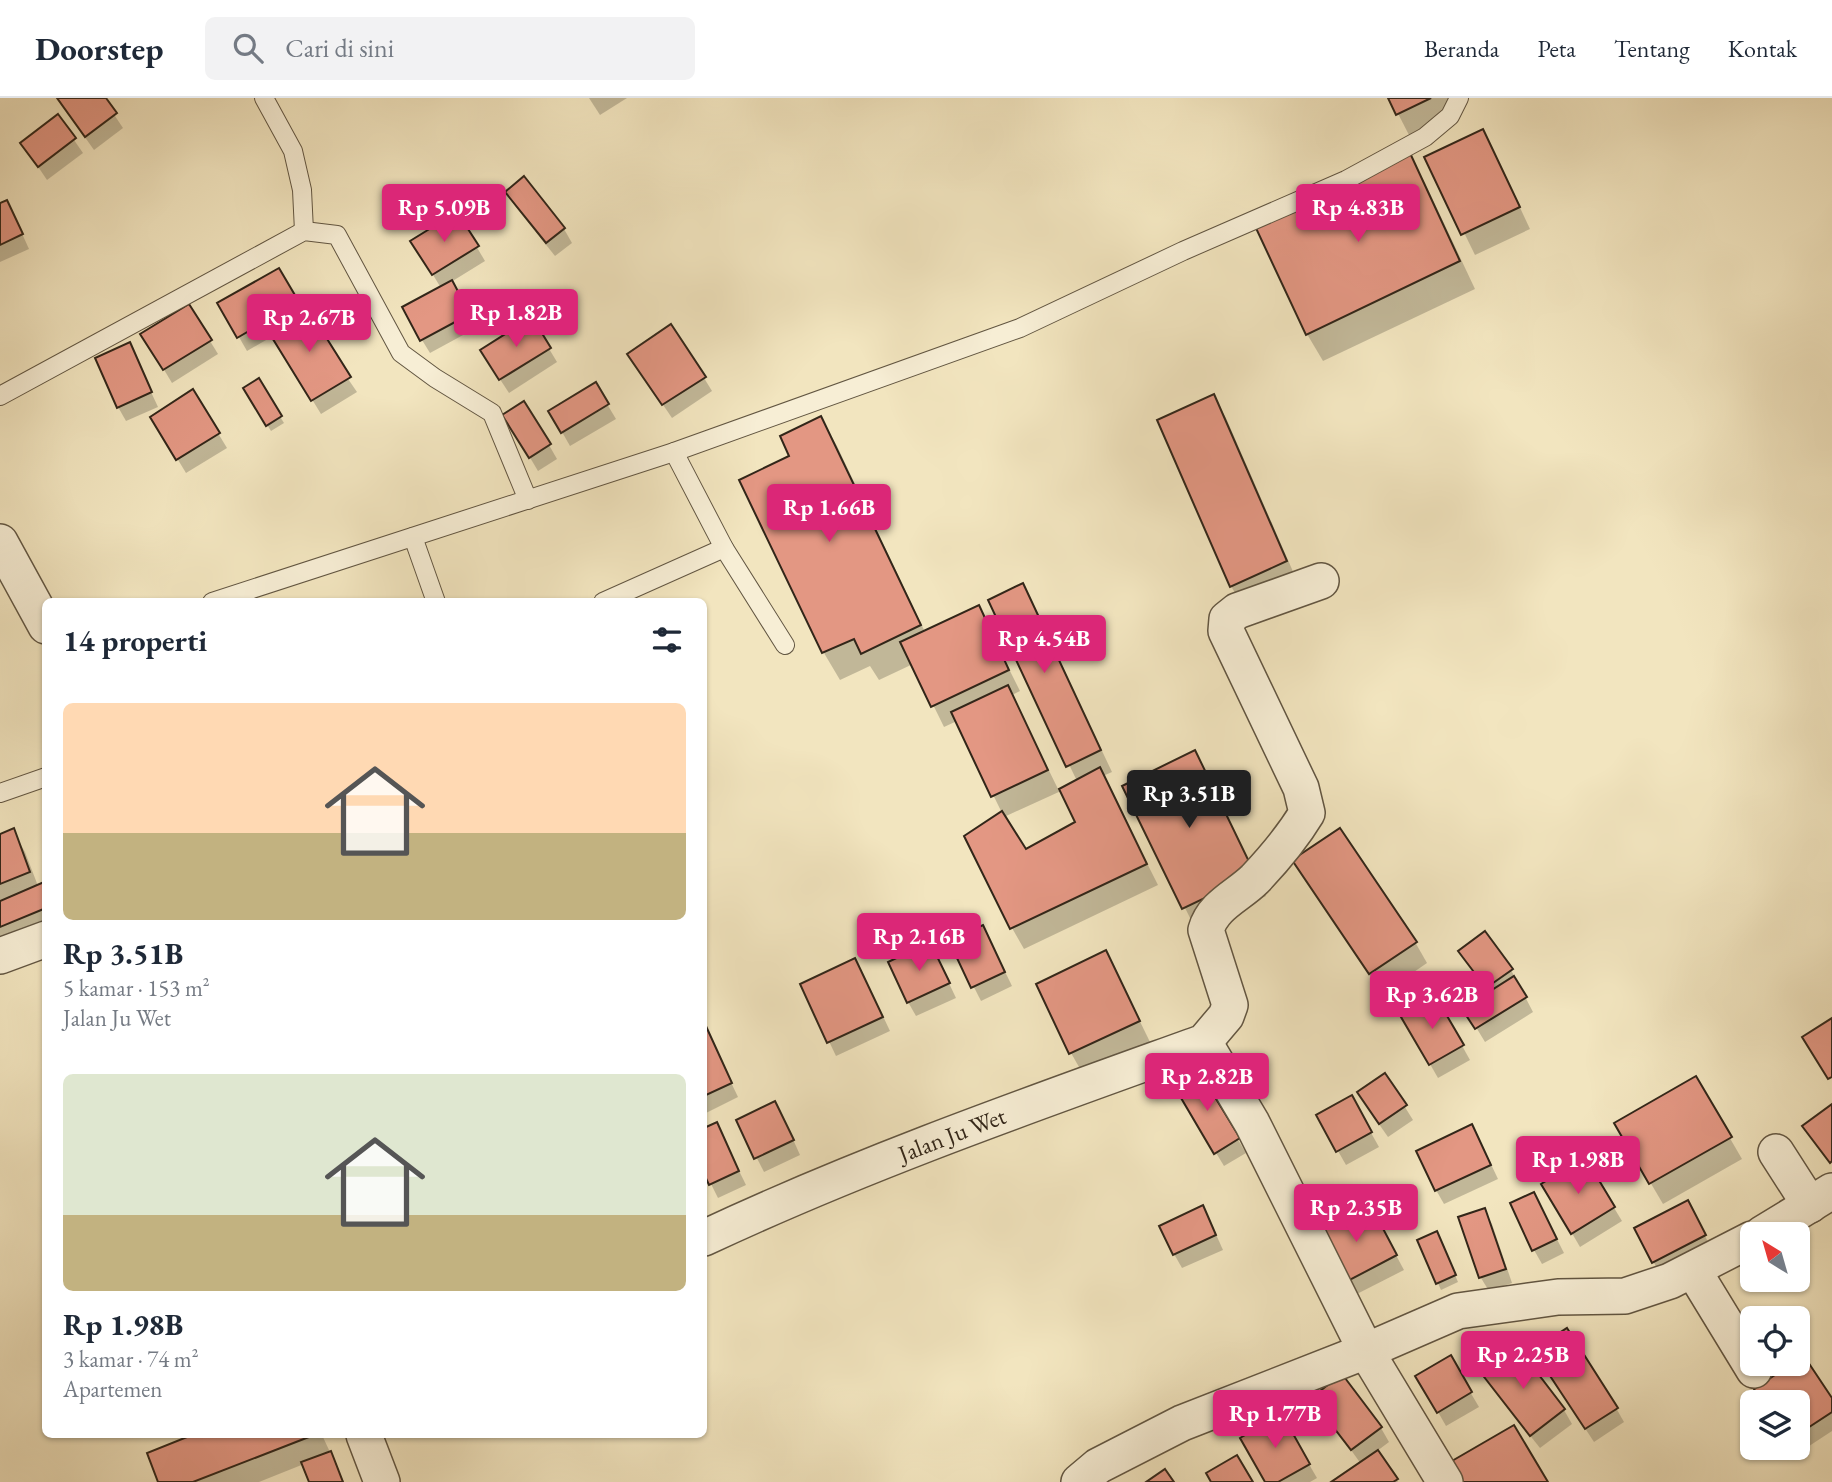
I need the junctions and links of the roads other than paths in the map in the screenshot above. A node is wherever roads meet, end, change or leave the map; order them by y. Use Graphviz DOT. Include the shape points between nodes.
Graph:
graph roads {
  1 [pos="264,98"];
  2 [pos="1458,98"];
  3 [pos="304,231"];
  4 [pos="0,396"];
  5 [pos="674,452"];
  6 [pos="528,499"];
  7 [pos="413,537"];
  8 [pos="0,542"];
  9 [pos="724,548"];
  10 [pos="1321,581"];
  11 [pos="224,598"];
  12 [pos="435,598"];
  13 [pos="612,598"];
  14 [pos="42,619"];
  15 [pos="785,645"];
  16 [pos="42,778"];
  17 [pos="0,793"];
  18 [pos="42,940"];
  19 [pos="0,956"];
  20 [pos="1204,1041"];
  21 [pos="1776,1152"];
  22 [pos="1821,1198"];
  23 [pos="1782,1222"];
  24 [pos="707,1237"];
  25 [pos="1740,1245"];
  26 [pos="1693,1270"];
  27 [pos="1740,1347"];
  28 [pos="1366,1351"];
  29 [pos="365,1438"];
  30 [pos="382,1482"];
  31 [pos="1079,1482"];
  32 [pos="1445,1482"];
  1 -- 3 [label="lane" via="293,151 302,190"];
  2 -- 5 [label="lane" via="1450,116 1425,137 1346,180 1020,328"];
  3 -- 4 [label="lane"];
  3 -- 6 [label="lane" via="337,235 401,353 492,413"];
  5 -- 6 [label="lane"];
  5 -- 9 [label="lane"];
  6 -- 7 [label="lane"];
  7 -- 11 [label="lane"];
  7 -- 12 [label="lane"];
  8 -- 14 [label="street"];
  9 -- 13 [label="lane"];
  9 -- 15 [label="lane"];
  10 -- 20 [label="street" via="1237,611 1227,619 1226,631 1301,789 1307,813 1254,880 1209,918 1206,930 1230,1004 1226,1016"];
  16 -- 17 [label="lane"];
  18 -- 19 [label="street"];
  20 -- 24 [label="street, Jalan Ju Wet" via="795,1196"];
  20 -- 28 [label="street" via="1252,1123"];
  21 -- 22 [label="street"];
  22 -- 23 [label="street"];
  25 -- 26 [label="street"];
  26 -- 27 [label="street"];
  26 -- 28 [label="street" via="1625,1296 1558,1297 1458,1311"];
  28 -- 31 [label="street" via="1182,1423 1098,1466"];
  28 -- 32 [label="street"];
  29 -- 30 [label="street"];
}
